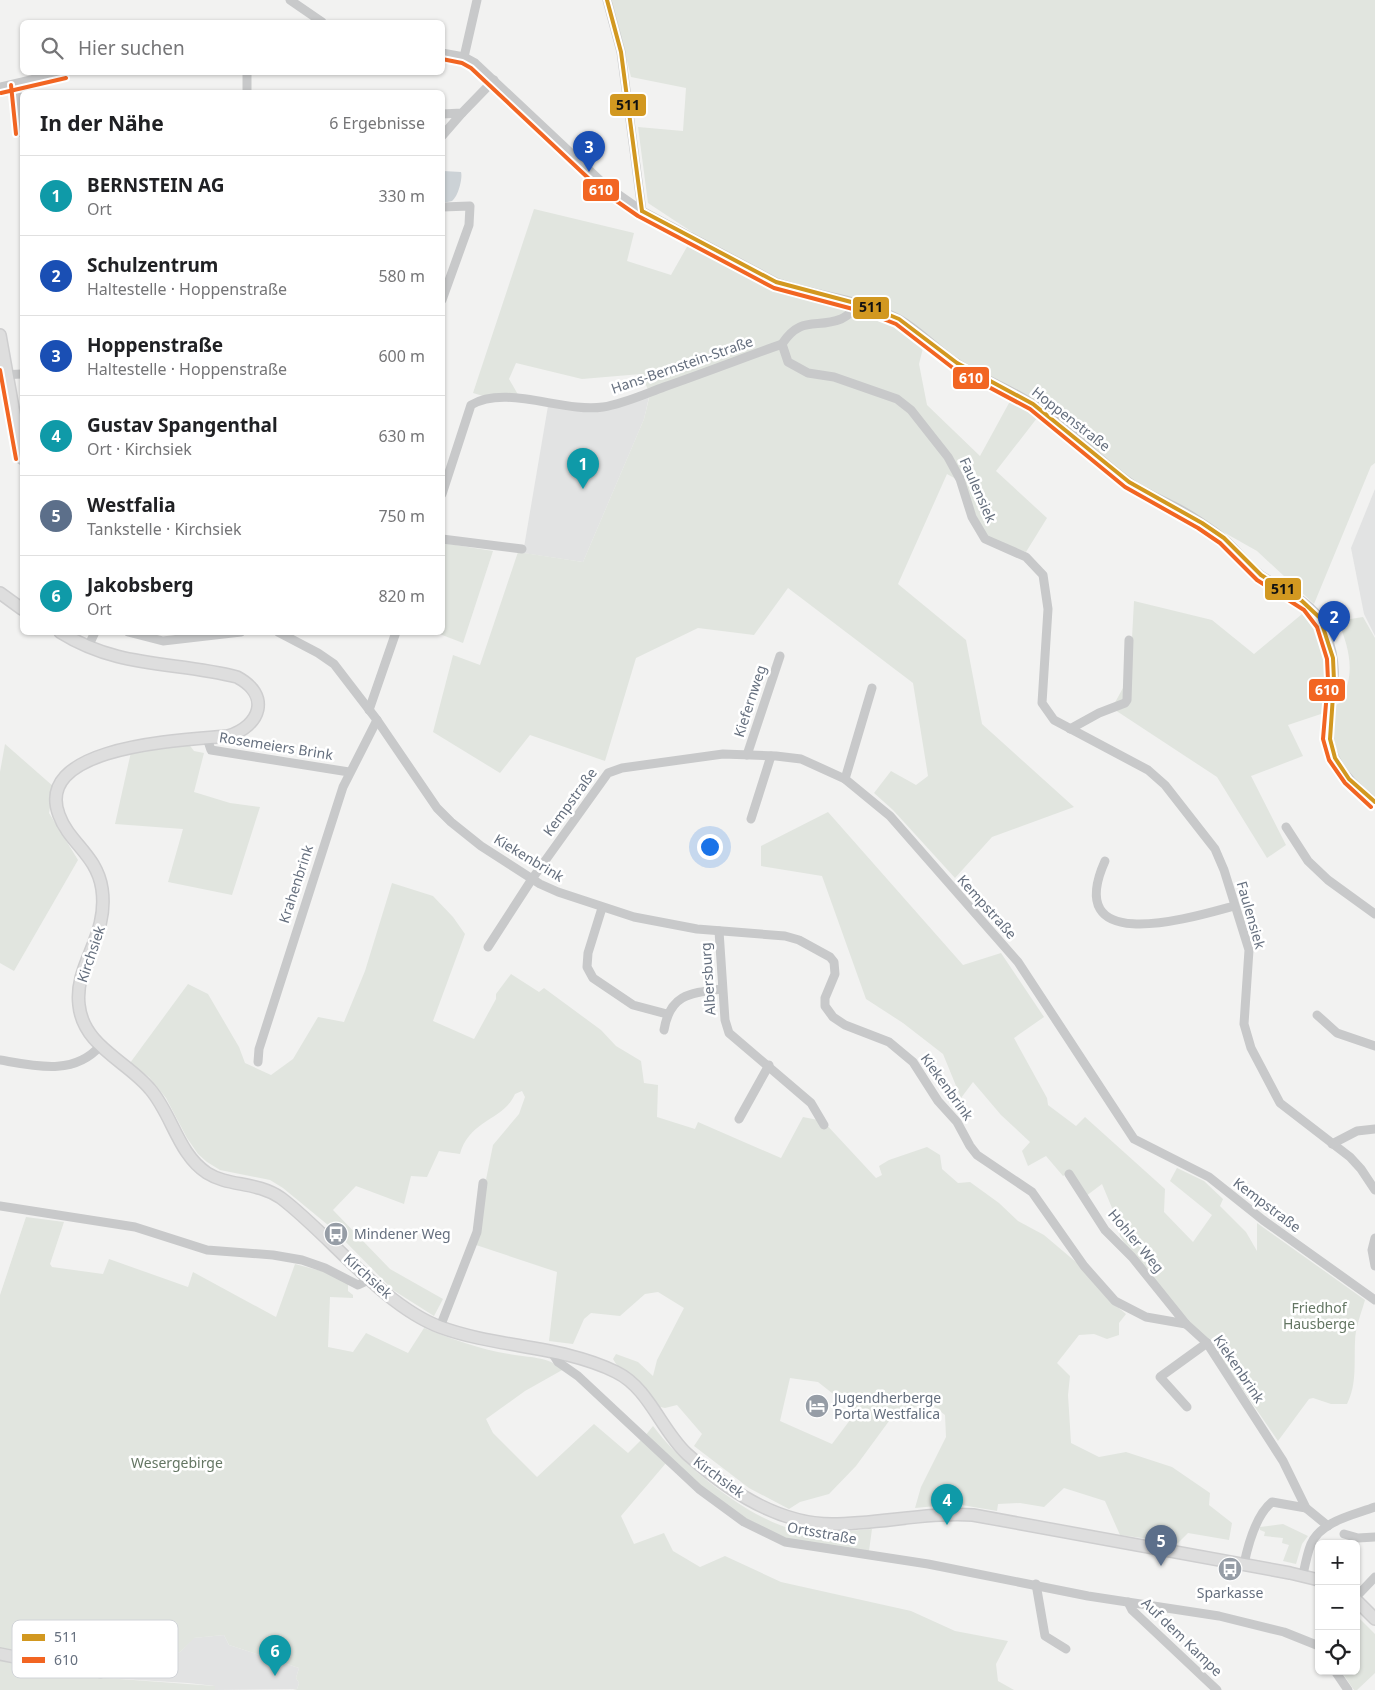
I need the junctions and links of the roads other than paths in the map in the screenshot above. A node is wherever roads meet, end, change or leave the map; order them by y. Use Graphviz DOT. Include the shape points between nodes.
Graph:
graph roads {
  1 [pos="290,0"];
  2 [pos="477,0"];
  3 [pos="607,0"];
  4 [pos="319,20"];
  5 [pos="445,54"];
  6 [pos="464,57"];
  7 [pos="53,75"];
  8 [pos="247,75"];
  9 [pos="494,80"];
  10 [pos="17,84"];
  11 [pos="0,87"];
  12 [pos="247,90"];
  13 [pos="20,113"];
  14 [pos="462,113"];
  15 [pos="445,114"];
  16 [pos="445,133"];
  17 [pos="445,207"];
  18 [pos="642,210"];
  19 [pos="445,291"];
  20 [pos="861,305"];
  21 [pos="0,335"];
  22 [pos="782,344"];
  23 [pos="3,374"];
  24 [pos="20,374"];
  25 [pos="20,449"];
  26 [pos="445,485"];
  27 [pos="445,538"];
  28 [pos="522,549"];
  29 [pos="0,593"];
  30 [pos="20,608"];
  31 [pos="66,635"];
  32 [pos="94,635"];
  33 [pos="140,635"];
  34 [pos="215,635"];
  35 [pos="284,635"];
  36 [pos="395,635"];
  37 [pos="1128,640"];
  38 [pos="88,647"];
  39 [pos="780,656"];
  40 [pos="872,688"];
  41 [pos="369,710"];
  42 [pos="377,720"];
  43 [pos="1070,729"];
  44 [pos="207,738"];
  45 [pos="747,755"];
  46 [pos="771,756"];
  47 [pos="349,772"];
  48 [pos="845,779"];
  49 [pos="1375,802"];
  50 [pos="751,819"];
  51 [pos="1286,826"];
  52 [pos="1105,861"];
  53 [pos="532,879"];
  54 [pos="1234,906"];
  55 [pos="602,908"];
  56 [pos="1375,914"];
  57 [pos="719,931"];
  58 [pos="488,947"];
  59 [pos="722,989"];
  60 [pos="667,1014"];
  61 [pos="1317,1015"];
  62 [pos="664,1030"];
  63 [pos="100,1046"];
  64 [pos="1375,1046"];
  65 [pos="0,1060"];
  66 [pos="258,1062"];
  67 [pos="769,1065"];
  68 [pos="739,1119"];
  69 [pos="824,1125"];
  70 [pos="1375,1129"];
  71 [pos="1332,1144"];
  72 [pos="1069,1174"];
  73 [pos="483,1183"];
  74 [pos="1375,1190"];
  75 [pos="0,1206"];
  76 [pos="1375,1238"];
  77 [pos="1375,1266"];
  78 [pos="371,1279"];
  79 [pos="1375,1300"];
  80 [pos="1186,1324"];
  81 [pos="440,1327"];
  82 [pos="1207,1343"];
  83 [pos="551,1351"];
  84 [pos="1187,1407"];
  85 [pos="1306,1508"];
  86 [pos="1374,1510"];
  87 [pos="1328,1526"];
  88 [pos="1344,1534"];
  89 [pos="1375,1537"];
  90 [pos="1244,1564"];
  91 [pos="1303,1575"];
  92 [pos="1375,1577"];
  93 [pos="1315,1579"];
  94 [pos="1036,1584"];
  95 [pos="1360,1594"];
  96 [pos="1128,1602"];
  97 [pos="1360,1603"];
  98 [pos="1375,1619"];
  99 [pos="1315,1644"];
  100 [pos="1066,1649"];
  101 [pos="1338,1675"];
  102 [pos="1217,1690"];
  103 [pos="1348,1690"];
  1 -- 4 [label="street"];
  2 -- 6 [label="street"];
  3 -- 18 [label="street" via="621,52"];
  5 -- 6 [label="street, Hoppenstraße"];
  6 -- 9 [label="street, Hoppenstraße"];
  7 -- 10 [label="street"];
  8 -- 12 [label="street"];
  9 -- 14 [label="street"];
  9 -- 18 [label="street, Hoppenstraße" via="589,172"];
  10 -- 11 [label="street"];
  10 -- 13 [label="street"];
  14 -- 15 [label="street"];
  14 -- 16 [label="street"];
  17 -- 19 [label="street" via="470,206 468,225"];
  18 -- 20 [label="street, Hoppenstraße" via="776,282"];
  20 -- 22 [label="street, Hans-Bernstein-Straße" via="841,319 804,324 790,332"];
  20 -- 49 [label="street, Hoppenstraße" via="899,319 957,362 1044,411 1130,482 1176,506 1220,535 1258,573 1314,610 1329,639 1334,662 1327,727 1330,746 1339,768"];
  21 -- 23 [label="main road"];
  22 -- 26 [label="street, Hans-Bernstein-Straße" via="661,389 602,407 482,398 472,405"];
  22 -- 43 [label="street, Faulensiek" via="788,362 808,373 834,377 897,399 911,410 948,457 960,479 972,517 985,539 1026,557 1043,575 1048,609 1042,703 1054,720"];
  23 -- 24 [label="street"];
  23 -- 25 [label="main road"];
  27 -- 28 [label="street"];
  29 -- 30 [label="main road"];
  31 -- 38 [label="main road, Kirchsiek"];
  32 -- 38 [label="street"];
  33 -- 34 [label="street" via="163,641"];
  35 -- 41 [label="street, Kiekenbrink" via="334,664"];
  36 -- 41 [label="street"];
  37 -- 43 [label="street" via="1127,700"];
  38 -- 44 [label="main road, Kirchsiek" via="130,661 225,674 250,685 258,702 253,722 238,733"];
  39 -- 45 [label="street, Kiefernweg"];
  40 -- 48 [label="street"];
  41 -- 42 [label="street, Kiekenbrink"];
  42 -- 47 [label="street, Krahenbrink"];
  42 -- 53 [label="street, Kiekenbrink" via="444,815 482,846"];
  43 -- 54 [label="street, Faulensiek" via="1148,770 1165,785 1215,850"];
  44 -- 47 [label="street, Rosemeiers Brink" via="211,750"];
  44 -- 63 [label="main road, Kirchsiek" via="163,742 100,755 71,772 58,792 58,815 91,859 102,886 101,926 78,993 84,1025"];
  45 -- 46 [label="street, Kempstraße"];
  45 -- 53 [label="street, Kempstraße" via="723,754 622,768 608,773"];
  46 -- 48 [label="street, Kempstraße" via="801,758"];
  46 -- 50 [label="street"];
  47 -- 66 [label="street, Krahenbrink" via="258,1050"];
  48 -- 79 [label="street, Kempstraße" via="890,816 1018,962 1134,1139 1209,1177"];
  51 -- 56 [label="street" via="1308,861"];
  52 -- 54 [label="street" via="1098,877 1097,896 1104,914 1116,922 1132,925 1178,922"];
  53 -- 55 [label="street, Kiekenbrink"];
  53 -- 58 [label="street, Kempstraße"];
  54 -- 71 [label="street, Faulensiek" via="1249,950 1244,1024 1251,1048 1280,1103"];
  55 -- 57 [label="street, Kiekenbrink" via="634,917"];
  55 -- 60 [label="street" via="588,952 588,967 593,978 633,1005"];
  57 -- 59 [label="street, Albersburg"];
  57 -- 80 [label="street, Kiekenbrink" via="785,936 830,957 836,968 825,1006 833,1017 888,1042 913,1062 938,1101 957,1122 970,1146 1032,1192 1084,1266 1115,1301 1146,1317"];
  59 -- 60 [label="street" via="690,993"];
  59 -- 67 [label="street, Albersburg" via="729,1033"];
  60 -- 62 [label="street"];
  61 -- 64 [label="street" via="1338,1033"];
  63 -- 65 [label="street" via="91,1056 69,1065 49,1068"];
  63 -- 78 [label="main road, Kirchsiek" via="151,1089 199,1167 220,1179 255,1185 272,1192 296,1209"];
  67 -- 68 [label="street"];
  67 -- 69 [label="street, Albersburg" via="811,1103"];
  70 -- 71 [label="street" via="1357,1131"];
  71 -- 74 [label="street, Faulensiek" via="1361,1169"];
  72 -- 80 [label="street, Hohler Weg" via="1105,1230 1132,1257"];
  73 -- 81 [label="street" via="477,1232"];
  75 -- 78 [label="street" via="135,1227 207,1250 302,1260 358,1285"];
  76 -- 77 [label="street" via="1372,1250"];
  78 -- 81 [label="main road, Kirchsiek" via="410,1311"];
  80 -- 82 [label="street, Kiekenbrink"];
  81 -- 83 [label="main road, Kirchsiek"];
  82 -- 84 [label="street" via="1160,1377"];
  82 -- 85 [label="street, Kiekenbrink" via="1283,1461"];
  83 -- 90 [label="main road, Kirchsiek" via="619,1373 640,1392 674,1440 693,1459 750,1500 790,1519 831,1524 973,1515"];
  83 -- 94 [label="street, Ortsstraße" via="556,1360 578,1376 699,1489 765,1534 802,1546"];
  85 -- 87 [label="street, Kiekenbrink"];
  85 -- 90 [label="street" via="1272,1502 1266,1506 1248,1544"];
  86 -- 87 [label="street"];
  87 -- 91 [label="street" via="1311,1544"];
  88 -- 89 [label="street" via="1358,1538"];
  90 -- 91 [label="main road, Kirchsiek"];
  91 -- 93 [label="main road, Kirchsiek"];
  92 -- 95 [label="street"];
  94 -- 96 [label="street, Ortsstraße"];
  94 -- 100 [label="street" via="1045,1636"];
  96 -- 99 [label="street, Ortsstraße" via="1255,1624"];
  96 -- 102 [label="street, Auf dem Kampe" via="1132,1610"];
  97 -- 98 [label="main road"];
  101 -- 103 [label="street"];
}
